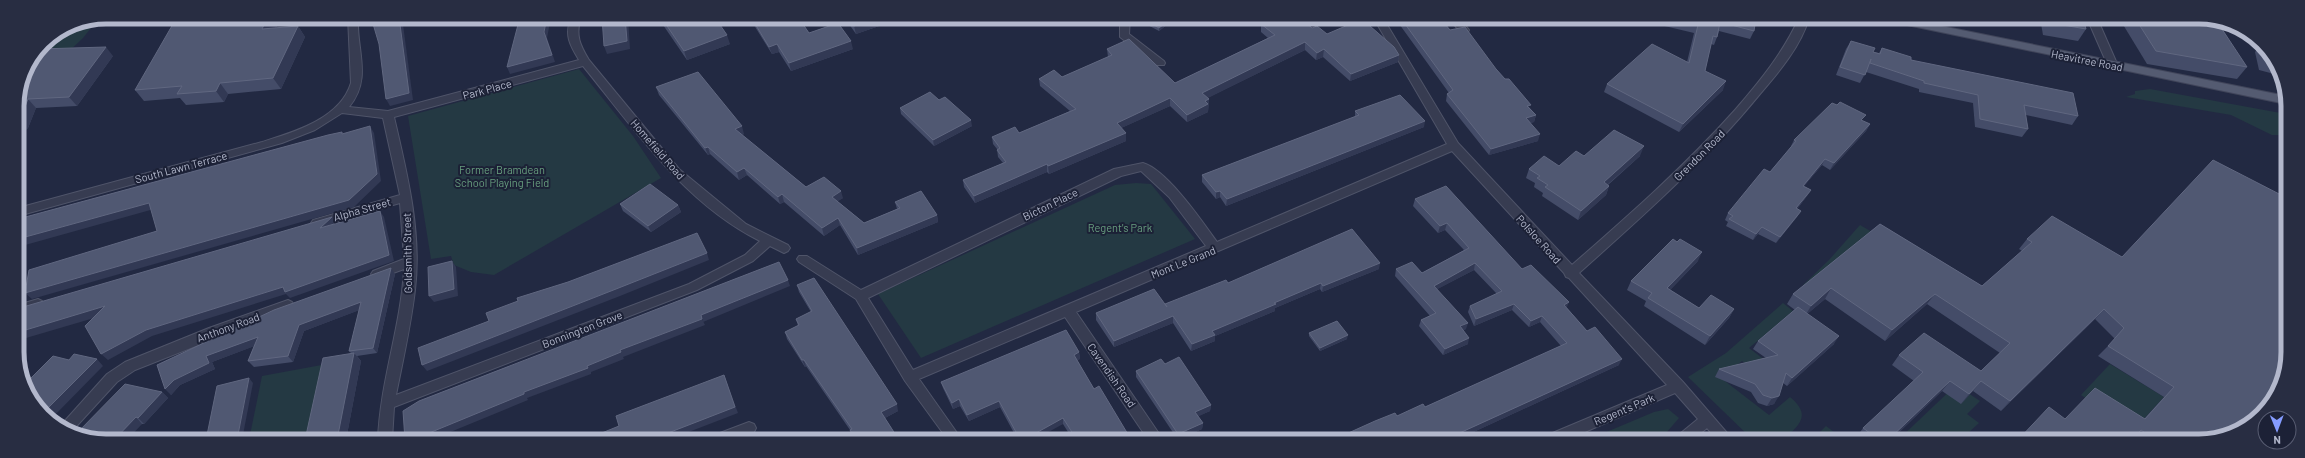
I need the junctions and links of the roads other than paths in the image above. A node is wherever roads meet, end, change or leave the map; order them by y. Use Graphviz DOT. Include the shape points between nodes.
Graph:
graph roads {
  1 [pos="352,24"];
  2 [pos="573,24"];
  3 [pos="1125,24"];
  4 [pos="1382,24"];
  5 [pos="1459,24"];
  6 [pos="1801,24"];
  7 [pos="1916,24"];
  8 [pos="2095,24"];
  9 [pos="1464,30"];
  10 [pos="585,62"];
  11 [pos="1160,63"];
  12 [pos="2113,66"];
  13 [pos="2281,99"];
  14 [pos="339,109"];
  15 [pos="388,115"];
  16 [pos="1454,146"];
  17 [pos="406,197"];
  18 [pos="24,210"];
  19 [pos="307,225"];
  20 [pos="768,241"];
  21 [pos="784,248"];
  22 [pos="1215,249"];
  23 [pos="803,259"];
  24 [pos="410,262"];
  25 [pos="1570,274"];
  26 [pos="367,277"];
  27 [pos="860,296"];
  28 [pos="302,300"];
  29 [pos="49,301"];
  30 [pos="24,308"];
  31 [pos="1067,309"];
  32 [pos="910,377"];
  33 [pos="1678,386"];
  34 [pos="388,404"];
  35 [pos="1708,418"];
  36 [pos="69,425"];
  37 [pos="749,428"];
  38 [pos="386,434"];
  39 [pos="733,434"];
  40 [pos="951,434"];
  41 [pos="1153,434"];
  42 [pos="1565,434"];
  43 [pos="1689,434"];
  44 [pos="1721,434"];
  1 -- 14 [label="street, South Lawn Terrace" via="356,85 350,98"];
  2 -- 10 [label="street, Homefield Road" via="573,41"];
  3 -- 11 [label="street" via="1124,35"];
  4 -- 16 [label="street, Polsloe Road"];
  5 -- 9 [label="street"];
  6 -- 25 [label="street, Grendon Road" via="1776,70 1728,126 1681,174"];
  7 -- 12 [label="main road, Heavitree Road"];
  8 -- 12 [label="street"];
  10 -- 15 [label="street, Park Place"];
  10 -- 20 [label="street, Homefield Road" via="675,172 730,218"];
  12 -- 13 [label="main road, Heavitree Road"];
  14 -- 15 [label="street"];
  14 -- 18 [label="street, South Lawn Terrace" via="315,125 278,140"];
  15 -- 17 [label="street, Goldsmith Street"];
  16 -- 22 [label="street, Mont Le Grand"];
  16 -- 25 [label="street, Polsloe Road"];
  17 -- 19 [label="street, Alpha Street"];
  17 -- 24 [label="street, Goldsmith Street"];
  20 -- 21 [label="street, Homefield Road"];
  20 -- 34 [label="street, Bonnington Grove" via="749,258 693,287"];
  22 -- 27 [label="street, Bicton Place" via="1188,210 1160,179 1142,167 1118,172"];
  22 -- 31 [label="street, Mont Le Grand"];
  23 -- 27 [label="street"];
  24 -- 26 [label="street"];
  24 -- 34 [label="street, Goldsmith Street" via="409,289"];
  25 -- 33 [label="street, Polsloe Road"];
  27 -- 32 [label="street"];
  28 -- 36 [label="street, Anthony Road" via="130,366 112,378"];
  29 -- 30 [label="street"];
  31 -- 32 [label="street, Mont Le Grand"];
  31 -- 41 [label="street, Cavendish Road"];
  32 -- 40 [label="street"];
  33 -- 35 [label="street, Polsloe Road"];
  33 -- 42 [label="street, Regent's Park"];
  34 -- 38 [label="street, Goldsmith Street"];
  35 -- 43 [label="street"];
  35 -- 44 [label="street, Polsloe Road"];
  37 -- 39 [label="street"];
}
